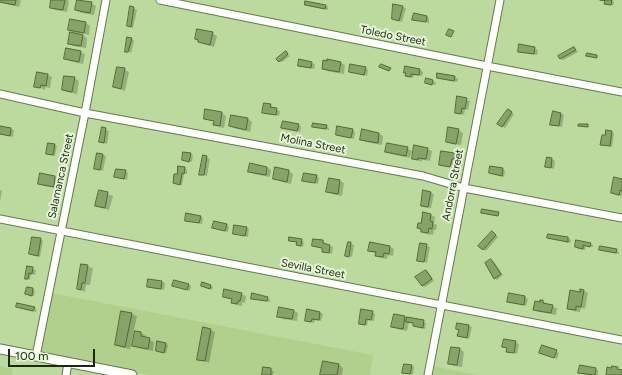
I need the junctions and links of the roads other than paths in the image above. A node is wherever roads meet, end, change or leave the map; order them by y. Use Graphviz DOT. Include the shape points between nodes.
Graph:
graph roads {
  1 [pos="106,0"];
  2 [pos="160,0"];
  3 [pos="500,0"];
  4 [pos="487,66"];
  5 [pos="622,92"];
  6 [pos="0,94"];
  7 [pos="85,113"];
  8 [pos="464,188"];
  9 [pos="0,218"];
  10 [pos="622,218"];
  11 [pos="61,230"];
  12 [pos="441,305"];
  13 [pos="622,340"];
  14 [pos="0,349"];
  15 [pos="36,356"];
  16 [pos="68,363"];
  17 [pos="66,375"];
  18 [pos="132,375"];
  19 [pos="428,375"];
  1 -- 7 [label="street, Salamanca Street"];
  2 -- 4 [label="street, Toledo Street"];
  3 -- 4 [label="street, Andorra Street"];
  4 -- 5 [label="street, Toledo Street"];
  4 -- 8 [label="street, Andorra Street"];
  6 -- 7 [label="street, Molina Street"];
  7 -- 8 [label="street, Molina Street" via="423,176"];
  7 -- 11 [label="street, Salamanca Street"];
  8 -- 10 [label="street, Molina Street"];
  8 -- 12 [label="street, Andorra Street"];
  9 -- 11 [label="street, Sevilla Street"];
  11 -- 12 [label="street, Sevilla Street"];
  11 -- 15 [label="street, Salamanca Street"];
  12 -- 13 [label="street, Sevilla Street"];
  12 -- 19 [label="street, Andorra Street"];
  14 -- 15 [label="main road"];
  15 -- 16 [label="main road"];
  16 -- 17 [label="street"];
  16 -- 18 [label="main road"];
}
